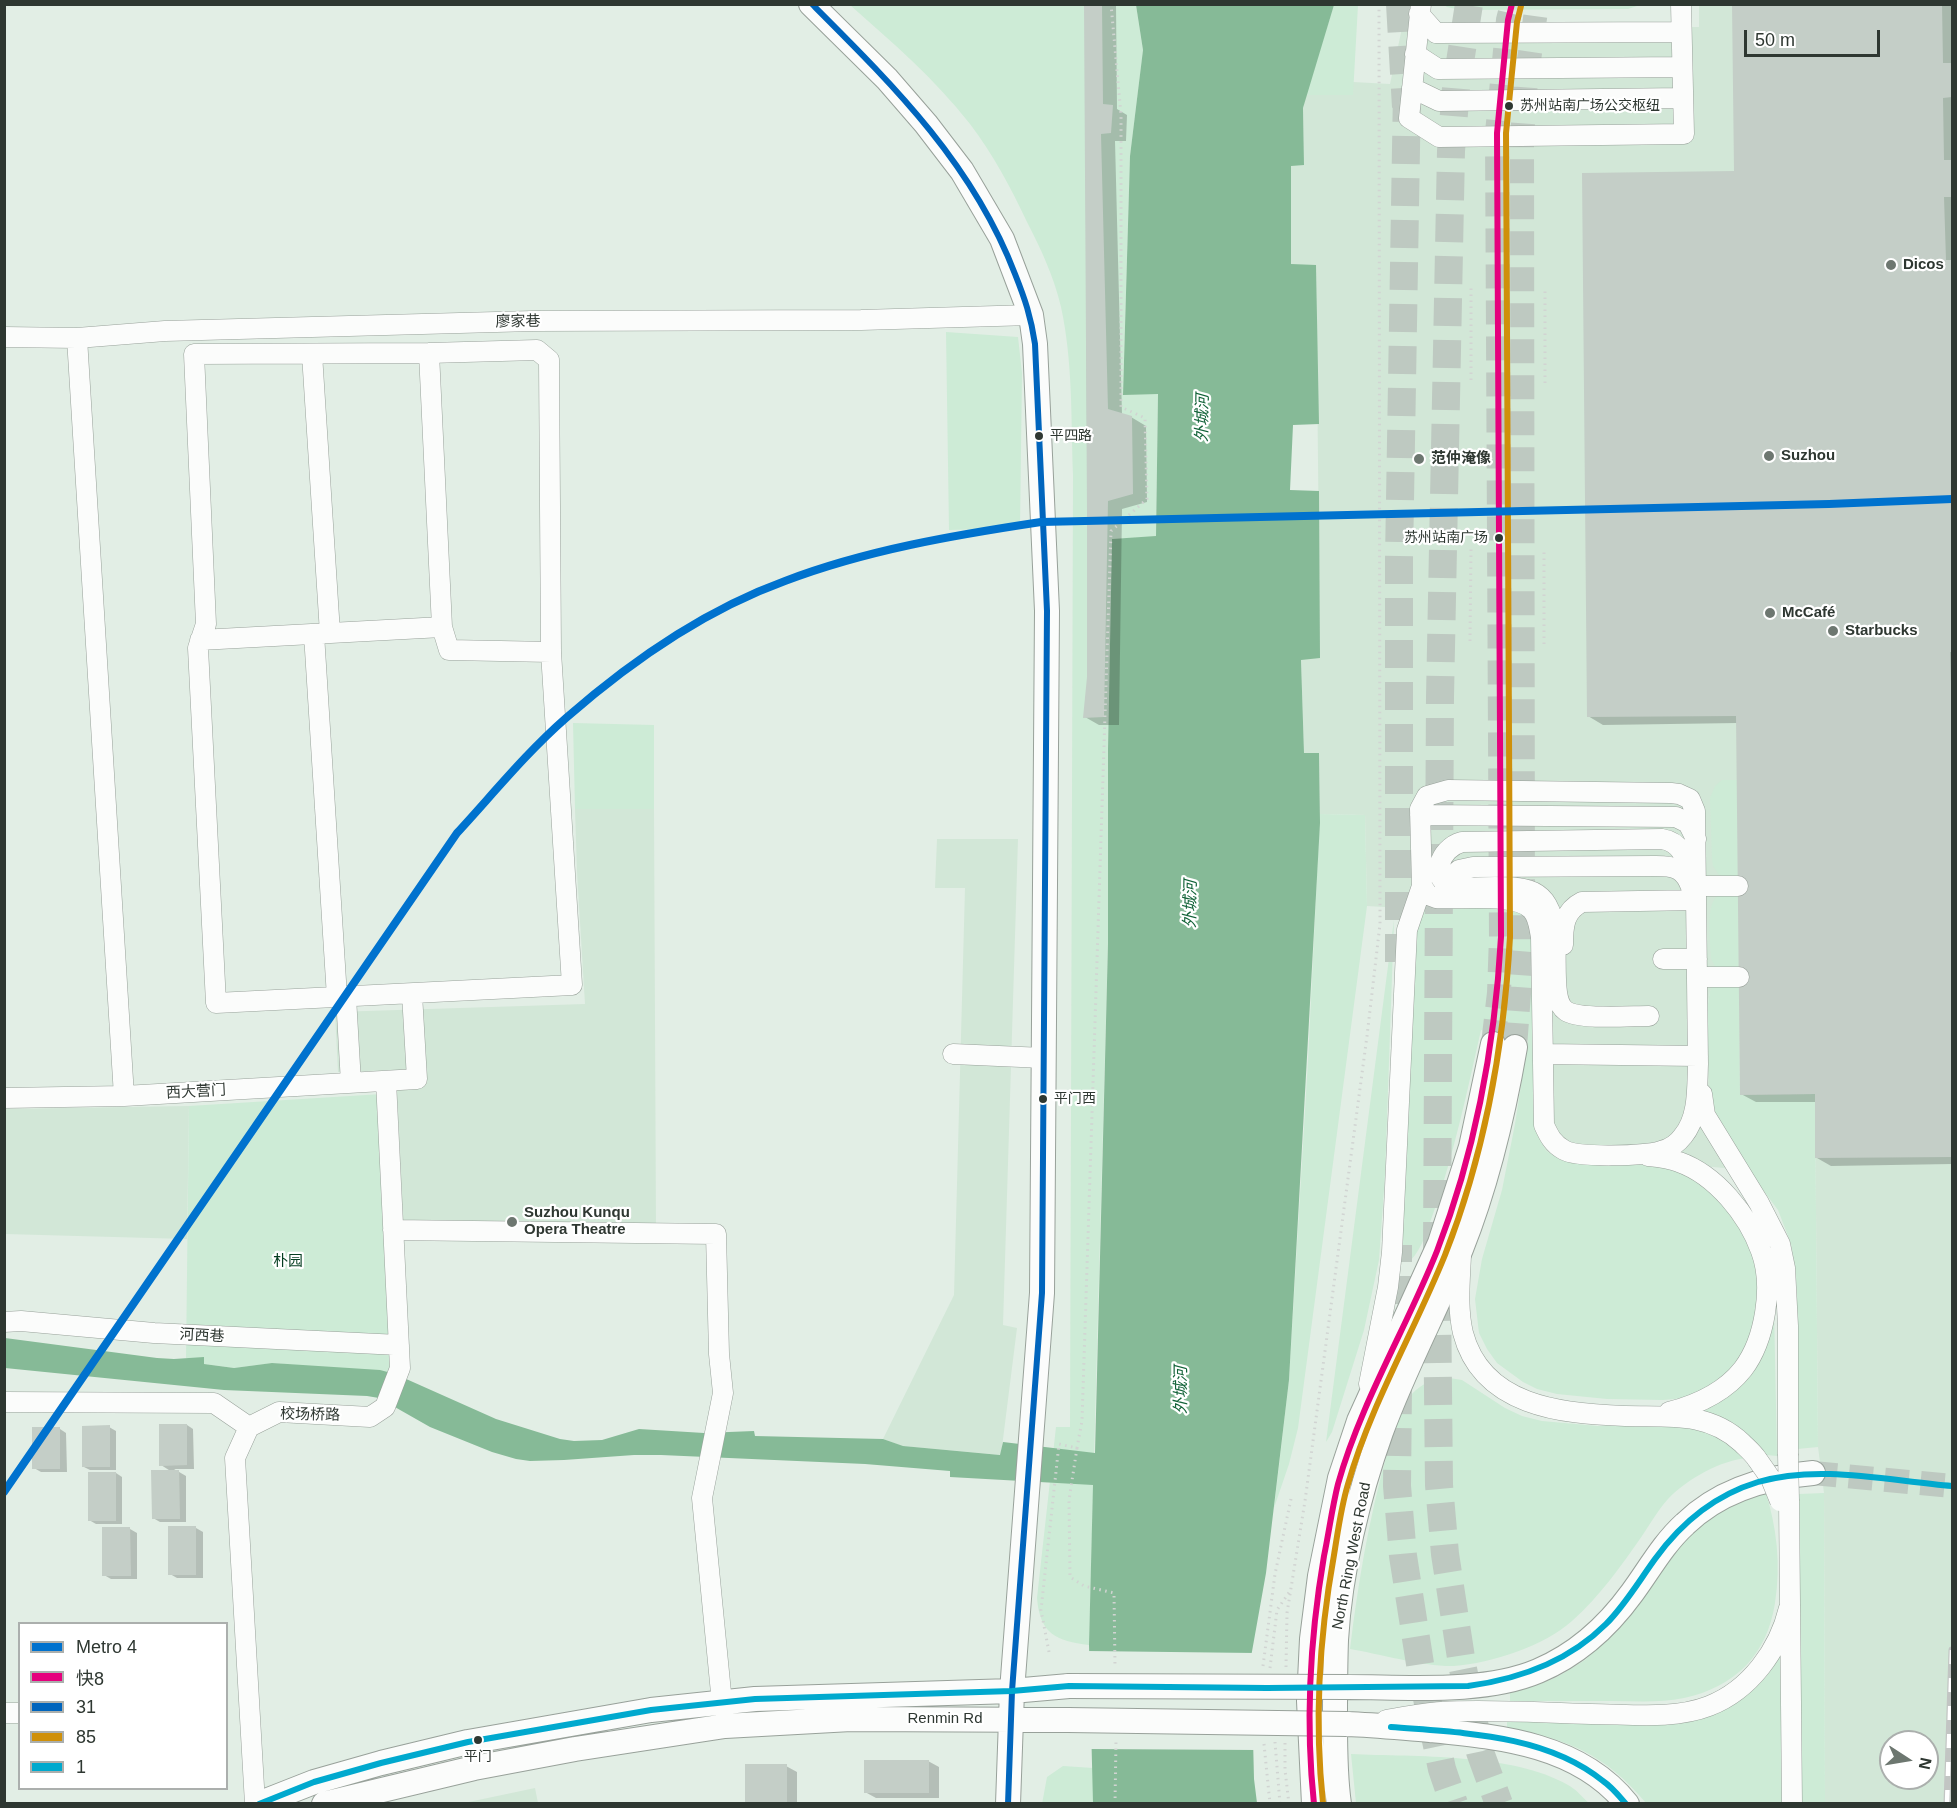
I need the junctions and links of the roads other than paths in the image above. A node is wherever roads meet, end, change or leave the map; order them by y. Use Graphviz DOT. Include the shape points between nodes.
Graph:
graph roads {
  1 [pos="811,4"];
  2 [pos="1681,4"];
  3 [pos="1420,9"];
  4 [pos="1681,32"];
  5 [pos="1415,54"];
  6 [pos="1682,67"];
  7 [pos="1412,88"];
  8 [pos="1683,98"];
  9 [pos="1031,315"];
  10 [pos="4,337"];
  11 [pos="77,338"];
  12 [pos="429,353"];
  13 [pos="312,354"];
  14 [pos="442,627"];
  15 [pos="322,634"];
  16 [pos="200,640"];
  17 [pos="551,652"];
  18 [pos="1422,886"];
  19 [pos="1738,886"];
  20 [pos="1445,887"];
  21 [pos="1696,893"];
  22 [pos="1663,959"];
  23 [pos="1697,968"];
  24 [pos="1739,977"];
  25 [pos="412,993"];
  26 [pos="342,997"];
  27 [pos="953,1054"];
  28 [pos="1543,1054"];
  29 [pos="1044,1058"];
  30 [pos="1698,1060"];
  31 [pos="386,1081"];
  32 [pos="351,1083"];
  33 [pos="124,1096"];
  34 [pos="4,1098"];
  35 [pos="1634,1155"];
  36 [pos="393,1230"];
  37 [pos="1461,1249"];
  38 [pos="4,1322"];
  39 [pos="399,1345"];
  40 [pos="4,1402"];
  41 [pos="1362,1415"];
  42 [pos="1654,1415"];
  43 [pos="249,1427"];
  44 [pos="1814,1473"];
  45 [pos="1785,1501"];
  46 [pos="1790,1608"];
  47 [pos="1012,1690"];
  48 [pos="722,1703"];
  49 [pos="1011,1718"];
  50 [pos="1354,1724"];
  51 [pos="386,1796"];
  52 [pos="257,1803"];
  53 [pos="324,1803"];
  54 [pos="1008,1803"];
  55 [pos="1314,1803"];
  56 [pos="1339,1803"];
  57 [pos="1627,1803"];
  58 [pos="1792,1803"];
  1 -- 9 [label="main road" via="887,79 962,171 1002,239"];
  2 -- 4 [label="street"];
  3 -- 4 [label="street" via="1436,33"];
  3 -- 5 [label="street"];
  4 -- 6 [label="street"];
  5 -- 6 [label="street" via="1438,69"];
  5 -- 7 [label="street"];
  6 -- 8 [label="street"];
  7 -- 8 [label="street" via="1439,101"];
  7 -- 8 [label="street" via="1409,118 1439,137 1684,134"];
  9 -- 11 [label="street, 廖家巷" via="532,321 165,331"];
  9 -- 29 [label="main road" via="1047,611"];
  10 -- 11 [label="street, 廖家巷"];
  11 -- 33 [label="street"];
  12 -- 13 [label="street"];
  12 -- 14 [label="street"];
  12 -- 17 [label="street" via="537,350 549,360"];
  13 -- 15 [label="street"];
  13 -- 16 [label="street" via="194,354 206,624"];
  14 -- 15 [label="street"];
  14 -- 17 [label="street" via="449,650"];
  15 -- 16 [label="street"];
  15 -- 26 [label="street"];
  16 -- 26 [label="street" via="216,1003"];
  17 -- 25 [label="street" via="572,985"];
  18 -- 20 [label="street" via="1428,895"];
  18 -- 21 [label="street" via="1420,815 1423,800 1430,794 1679,794 1694,806"];
  18 -- 41 [label="street" via="1407,930 1390,1276"];
  19 -- 21 [label="street"];
  20 -- 21 [label="street" via="1459,870 1473,867 1670,866 1685,875"];
  20 -- 21 [label="street" via="1440,867 1446,850 1462,842 1662,839 1676,843 1683,853"];
  20 -- 21 [label="street" via="1524,889 1536,893 1551,917 1558,998 1568,1012 1589,1016 1649,1013 1592,1010 1579,1007 1568,997 1563,949 1567,913 1574,906 1593,900"];
  20 -- 28 [label="street" via="1513,900 1531,908 1536,915 1541,937"];
  21 -- 23 [label="street"];
  22 -- 23 [label="street"];
  23 -- 24 [label="street"];
  23 -- 30 [label="street"];
  25 -- 26 [label="street"];
  25 -- 31 [label="street, 西大营门" via="417,1079"];
  26 -- 32 [label="street"];
  27 -- 29 [label="street"];
  28 -- 30 [label="street"];
  28 -- 35 [label="street" via="1544,1125 1552,1140 1566,1151 1585,1155"];
  29 -- 47 [label="main road" via="1042,1293"];
  30 -- 35 [label="street" via="1695,1111 1684,1135 1667,1149"];
  30 -- 45 [label="street, bridge" via="1705,1115 1759,1203 1780,1244 1785,1268"];
  31 -- 32 [label="street, 西大营门"];
  31 -- 36 [label="street, 校场桥路"];
  32 -- 33 [label="street, 西大营门"];
  33 -- 34 [label="street, 西大营门"];
  35 -- 42 [label="street" via="1679,1161 1703,1175 1726,1196 1752,1232 1761,1252 1766,1280 1761,1332 1742,1371 1706,1399"];
  36 -- 39 [label="street, 校场桥路"];
  36 -- 48 [label="street" via="716,1234 723,1393 702,1498"];
  37 -- 41 [label="main road, North Ring West Road" via="1493,1152 1508,1090 1504,1046 1440,1243"];
  37 -- 42 [label="street" via="1462,1331 1485,1376 1510,1394 1539,1406 1625,1416"];
  37 -- 56 [label="main road, North Ring West Road" via="1382,1431 1354,1530 1336,1639 1335,1752"];
  38 -- 39 [label="street, 河西巷"];
  39 -- 43 [label="street, 校场桥路" via="400,1368 385,1407 370,1417 279,1412"];
  40 -- 43 [label="street" via="214,1403"];
  41 -- 55 [label="main road, North Ring West Road" via="1332,1512 1311,1639 1309,1712"];
  42 -- 45 [label="street, bridge" via="1710,1422 1737,1438 1758,1459"];
  43 -- 52 [label="street" via="235,1458"];
  44 -- 47 [label="main road, Renmin Rd, bridge" via="1759,1482 1708,1505 1664,1546 1606,1624 1573,1652 1538,1672 1468,1686 1348,1687 1265,1682"];
  45 -- 46 [label="street"];
  46 -- 50 [label="street" via="1780,1635 1754,1675 1734,1694 1695,1711 1644,1715 1440,1712"];
  46 -- 58 [label="street"];
  47 -- 48 [label="main road, Renmin Rd"];
  47 -- 49 [label="main road"];
  48 -- 52 [label="main road, Renmin Rd" via="651,1710 468,1742 325,1779"];
  49 -- 50 [label="main road, Renmin Rd, bridge" via="1274,1732"];
  49 -- 51 [label="main road, Renmin Rd" via="851,1719 725,1726 574,1749"];
  49 -- 54 [label="main road"];
  50 -- 57 [label="main road, Renmin Rd" via="1488,1736 1547,1749 1576,1762"];
  51 -- 53 [label="main road, Renmin Rd"];
}
